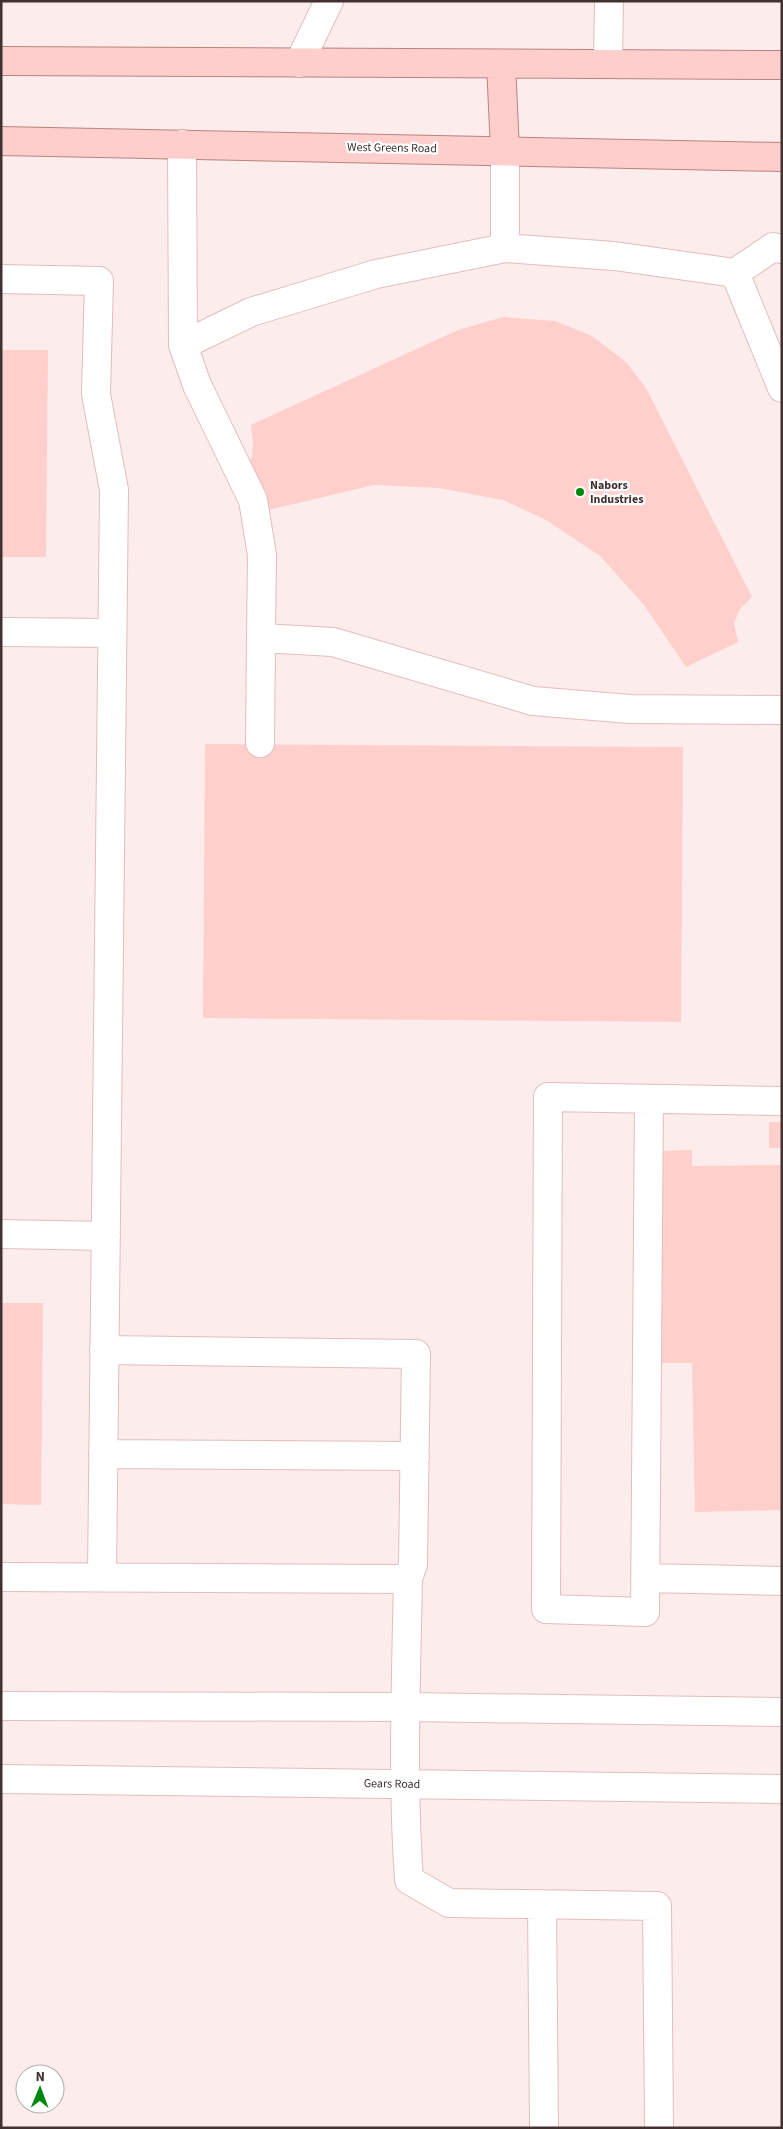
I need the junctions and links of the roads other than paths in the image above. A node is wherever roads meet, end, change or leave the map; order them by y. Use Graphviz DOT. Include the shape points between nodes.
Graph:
graph roads {
  1 [pos="329,1"];
  2 [pos="609,1"];
  3 [pos="1,61"];
  4 [pos="298,63"];
  5 [pos="501,64"];
  6 [pos="608,64"];
  7 [pos="782,66"];
  8 [pos="1,141"];
  9 [pos="182,144"];
  10 [pos="505,150"];
  11 [pos="782,156"];
  12 [pos="505,248"];
  13 [pos="782,249"];
  14 [pos="735,273"];
  15 [pos="1,279"];
  16 [pos="183,346"];
  17 [pos="782,388"];
  18 [pos="1,632"];
  19 [pos="112,633"];
  20 [pos="261,638"];
  21 [pos="782,710"];
  22 [pos="260,743"];
  23 [pos="649,1099"];
  24 [pos="782,1101"];
  25 [pos="1,1234"];
  26 [pos="106,1236"];
  27 [pos="104,1350"];
  28 [pos="103,1454"];
  29 [pos="415,1456"];
  30 [pos="1,1577"];
  31 [pos="102,1577"];
  32 [pos="646,1578"];
  33 [pos="408,1579"];
  34 [pos="782,1581"];
  35 [pos="1,1706"];
  36 [pos="406,1707"];
  37 [pos="782,1712"];
  38 [pos="1,1779"];
  39 [pos="406,1784"];
  40 [pos="782,1789"];
  41 [pos="542,1904"];
  42 [pos="544,2128"];
  43 [pos="659,2128"];
  1 -- 4 [label="street"];
  2 -- 6 [label="street"];
  3 -- 4 [label="main road"];
  4 -- 5 [label="main road"];
  5 -- 6 [label="main road"];
  5 -- 10 [label="main road"];
  6 -- 7 [label="main road"];
  8 -- 9 [label="main road, West Greens Road"];
  9 -- 10 [label="main road, West Greens Road"];
  9 -- 16 [label="street"];
  10 -- 11 [label="main road, West Greens Road"];
  10 -- 12 [label="street"];
  12 -- 14 [label="street" via="614,256"];
  12 -- 16 [label="street" via="367,277 251,312"];
  13 -- 14 [label="street" via="773,247"];
  14 -- 17 [label="street"];
  15 -- 19 [label="street" via="99,280 96,394 114,490"];
  16 -- 20 [label="street" via="197,385 253,500 262,555"];
  18 -- 19 [label="street"];
  19 -- 26 [label="street"];
  20 -- 21 [label="street" via="333,642 533,701 630,709"];
  20 -- 22 [label="street"];
  23 -- 24 [label="street"];
  23 -- 32 [label="street"];
  23 -- 32 [label="street" via="548,1097 546,1610 645,1612"];
  25 -- 26 [label="street"];
  26 -- 27 [label="street"];
  27 -- 28 [label="street"];
  27 -- 29 [label="street" via="416,1354"];
  28 -- 29 [label="street"];
  28 -- 31 [label="street"];
  29 -- 33 [label="street" via="414,1564"];
  30 -- 31 [label="street"];
  31 -- 33 [label="street"];
  32 -- 34 [label="street"];
  33 -- 36 [label="street"];
  35 -- 36 [label="street"];
  36 -- 37 [label="street"];
  36 -- 39 [label="street"];
  38 -- 39 [label="street, Gears Road"];
  39 -- 40 [label="street, Gears Road"];
  39 -- 41 [label="street" via="409,1880 449,1903"];
  41 -- 42 [label="street"];
  41 -- 43 [label="street" via="657,1906"];
}
